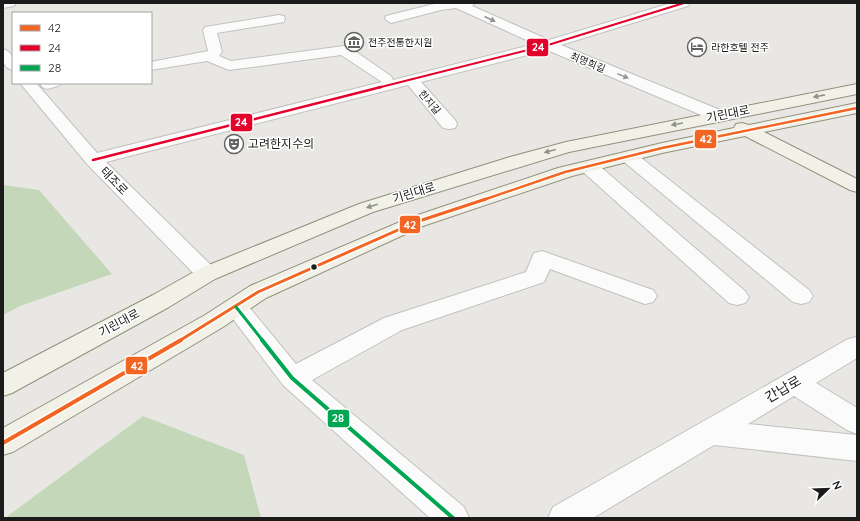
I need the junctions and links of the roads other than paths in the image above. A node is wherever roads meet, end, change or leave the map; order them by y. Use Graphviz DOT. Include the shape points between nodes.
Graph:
graph roads {
  1 [pos="10,3"];
  2 [pos="684,3"];
  3 [pos="3,4"];
  4 [pos="461,4"];
  5 [pos="279,19"];
  6 [pos="391,19"];
  7 [pos="548,45"];
  8 [pos="3,53"];
  9 [pos="209,56"];
  10 [pos="12,65"];
  11 [pos="152,66"];
  12 [pos="386,79"];
  13 [pos="411,79"];
  14 [pos="29,84"];
  15 [pos="857,89"];
  16 [pos="857,108"];
  17 [pos="719,116"];
  18 [pos="449,124"];
  19 [pos="748,131"];
  20 [pos="629,157"];
  21 [pos="93,160"];
  22 [pos="589,167"];
  23 [pos="857,186"];
  24 [pos="207,274"];
  25 [pos="645,296"];
  26 [pos="801,296"];
  27 [pos="737,297"];
  28 [pos="236,306"];
  29 [pos="857,346"];
  30 [pos="292,378"];
  31 [pos="795,382"];
  32 [pos="3,385"];
  33 [pos="857,422"];
  34 [pos="710,432"];
  35 [pos="3,443"];
  36 [pos="857,448"];
  37 [pos="453,518"];
  38 [pos="564,518"];
  1 -- 3 [label="street"];
  2 -- 7 [label="street, 한지길"];
  4 -- 6 [label="street, 최명희길" via="441,6"];
  4 -- 7 [label="street, 최명희길, one-way"];
  5 -- 9 [label="street" via="210,30 215,52"];
  7 -- 13 [label="street, 한지길"];
  7 -- 17 [label="street, 최명희길, one-way"];
  8 -- 10 [label="street"];
  9 -- 11 [label="street"];
  9 -- 12 [label="street" via="229,66 344,50"];
  13 -- 18 [label="street, 한지길"];
  13 -- 21 [label="street, 한지길"];
  14 -- 21 [label="street, 태조로"];
  15 -- 17 [label="street, 기린대로, one-way"];
  16 -- 19 [label="street, 기린대로"];
  17 -- 19 [label="street"];
  17 -- 24 [label="street, 기린대로, one-way" via="572,146 516,161 366,208"];
  19 -- 20 [label="street, 기린대로"];
  19 -- 23 [label="street"];
  20 -- 22 [label="street, 기린대로"];
  20 -- 26 [label="street"];
  21 -- 24 [label="street, 태조로"];
  22 -- 27 [label="street"];
  22 -- 28 [label="street, 기린대로" via="565,172 416,222 258,292"];
  24 -- 32 [label="street, 기린대로"];
  25 -- 30 [label="street" via="542,258 536,277 393,324"];
  28 -- 30 [label="street"];
  28 -- 35 [label="street, 기린대로"];
  29 -- 31 [label="street, 간납로"];
  30 -- 37 [label="street"];
  31 -- 33 [label="street"];
  31 -- 34 [label="street, 간납로"];
  34 -- 36 [label="street"];
  34 -- 38 [label="street, 간납로"];
}
